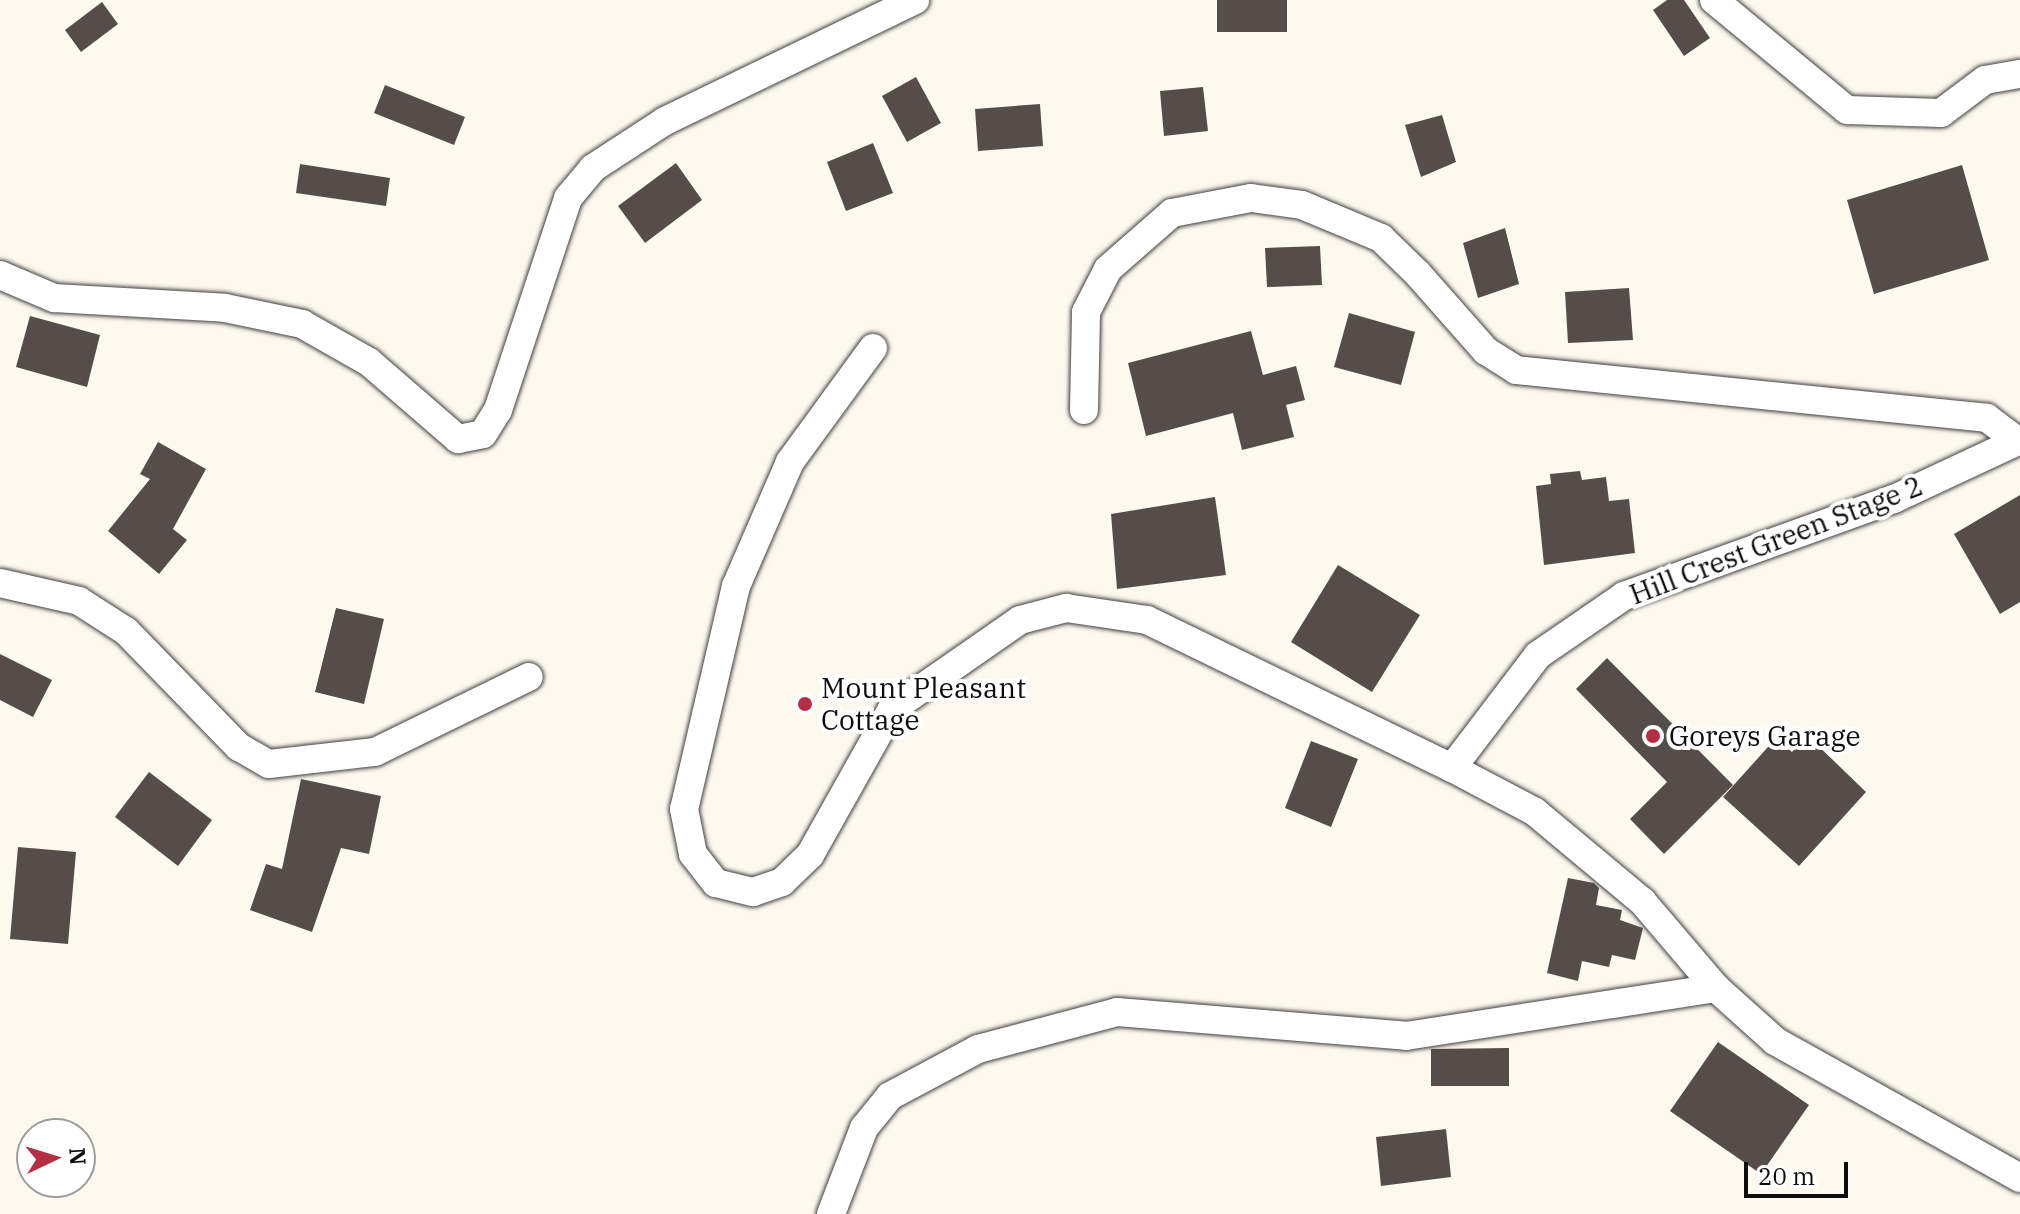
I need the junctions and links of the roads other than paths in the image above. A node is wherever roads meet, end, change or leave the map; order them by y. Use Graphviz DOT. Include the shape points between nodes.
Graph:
graph roads {
  1 [pos="915,0"];
  2 [pos="1714,0"];
  3 [pos="2020,74"];
  4 [pos="0,275"];
  5 [pos="873,348"];
  6 [pos="1084,410"];
  7 [pos="2019,441"];
  8 [pos="0,583"];
  9 [pos="529,677"];
  10 [pos="1452,768"];
  11 [pos="1716,988"];
  12 [pos="2020,1178"];
  13 [pos="831,1214"];
  1 -- 4 [label="street" via="665,121 593,168 568,198 498,410 483,434 458,439 369,362 302,324 225,308 54,298"];
  2 -- 3 [label="street" via="1847,110 1941,113 1985,80"];
  5 -- 10 [label="street" via="790,462 736,586 684,809 693,854 716,883 753,892 782,882 810,855 892,709 1020,620 1066,608 1147,620"];
  6 -- 7 [label="street" via="1086,312 1108,269 1172,213 1251,198 1302,205 1381,238 1486,351 1516,370 1987,418"];
  7 -- 10 [label="street, Hill Crest Green Stage 2" via="1894,499 1624,596 1538,655"];
  8 -- 9 [label="street" via="79,601 126,631 239,747 269,764 375,752"];
  10 -- 11 [label="street" via="1535,812 1642,901"];
  11 -- 12 [label="street" via="1775,1041"];
  11 -- 13 [label="street" via="1406,1036 1117,1012 978,1049 890,1096 864,1128"];
}
